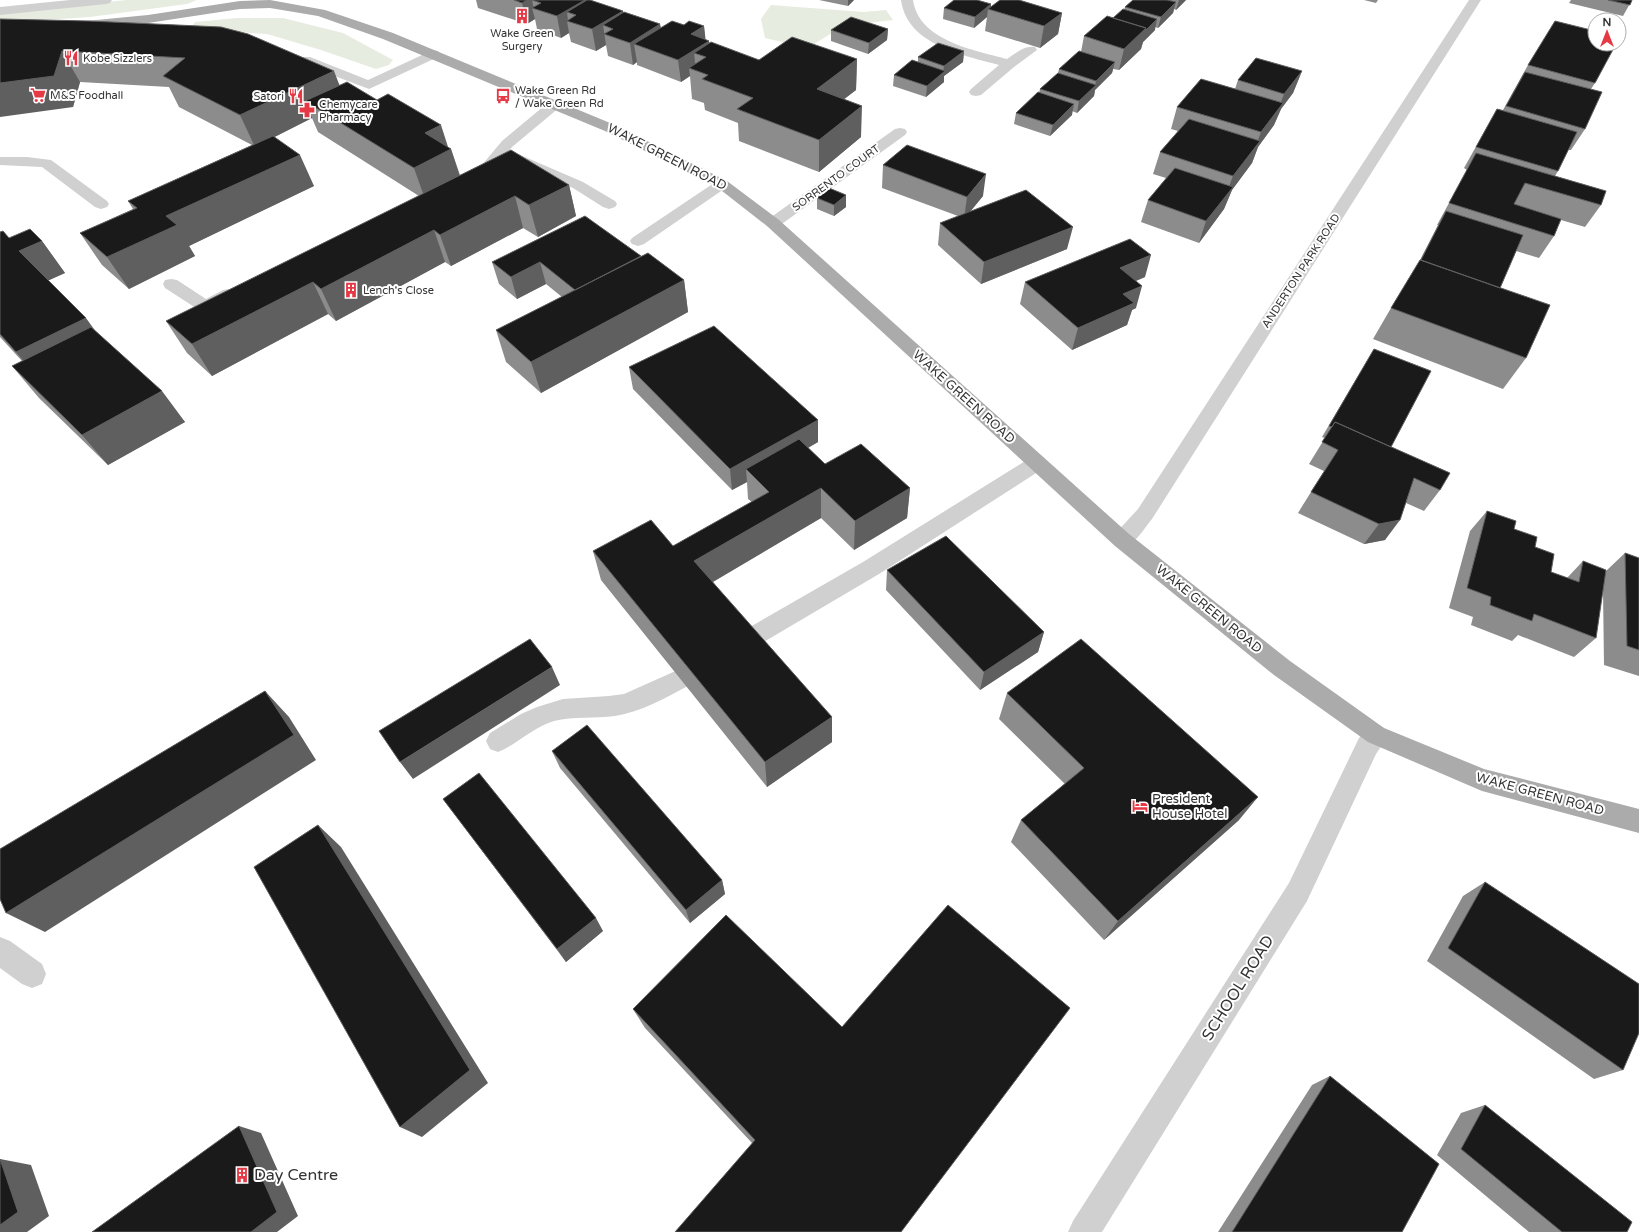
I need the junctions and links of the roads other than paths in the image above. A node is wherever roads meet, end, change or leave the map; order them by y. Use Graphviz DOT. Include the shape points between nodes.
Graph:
graph roads {
  1 [pos="106,0"];
  2 [pos="907,0"];
  3 [pos="1475,0"];
  4 [pos="272,2"];
  5 [pos="0,11"];
  6 [pos="70,27"];
  7 [pos="1030,50"];
  8 [pos="433,54"];
  9 [pos="292,56"];
  10 [pos="1009,64"];
  11 [pos="976,92"];
  12 [pos="555,104"];
  13 [pos="900,132"];
  14 [pos="506,144"];
  15 [pos="0,161"];
  16 [pos="722,184"];
  17 [pos="465,188"];
  18 [pos="100,204"];
  19 [pos="608,204"];
  20 [pos="772,223"];
  21 [pos="638,241"];
  22 [pos="171,284"];
  23 [pos="239,289"];
  24 [pos="1037,463"];
  25 [pos="1122,540"];
  26 [pos="744,642"];
  27 [pos="680,679"];
  28 [pos="1376,735"];
  29 [pos="498,741"];
  30 [pos="1639,821"];
  31 [pos="0,951"];
  32 [pos="32,974"];
  33 [pos="1084,1232"];
  1 -- 5 [label="street"];
  2 -- 10 [label="street" via="911,16 917,25 931,35 952,46"];
  3 -- 25 [label="street, ANDERTON PARK ROAD" via="1145,514"];
  4 -- 6 [label="main road, WAKE GREEN ROAD" via="240,5 150,24"];
  4 -- 8 [label="main road, WAKE GREEN ROAD" via="321,13"];
  7 -- 10 [label="street"];
  8 -- 9 [label="street" via="369,85"];
  8 -- 12 [label="main road, WAKE GREEN ROAD"];
  10 -- 11 [label="street"];
  12 -- 14 [label="street"];
  12 -- 16 [label="main road, WAKE GREEN ROAD" via="610,128"];
  13 -- 20 [label="street, SORRENTO COURT"];
  14 -- 17 [label="street" via="477,181"];
  14 -- 19 [label="street" via="509,151 517,157 578,185"];
  15 -- 18 [label="street" via="46,163"];
  16 -- 20 [label="main road, WAKE GREEN ROAD"];
  16 -- 21 [label="street"];
  20 -- 24 [label="main road, WAKE GREEN ROAD"];
  22 -- 23 [label="street" via="205,306"];
  24 -- 25 [label="main road, WAKE GREEN ROAD"];
  24 -- 26 [label="street" via="871,568"];
  25 -- 28 [label="main road, WAKE GREEN ROAD" via="1282,668"];
  27 -- 29 [label="street" via="648,696 623,704 563,709 538,717"];
  28 -- 30 [label="main road, WAKE GREEN ROAD" via="1482,780"];
  28 -- 33 [label="street, SCHOOL ROAD" via="1367,746 1298,892"];
  31 -- 32 [label="street"];
}
